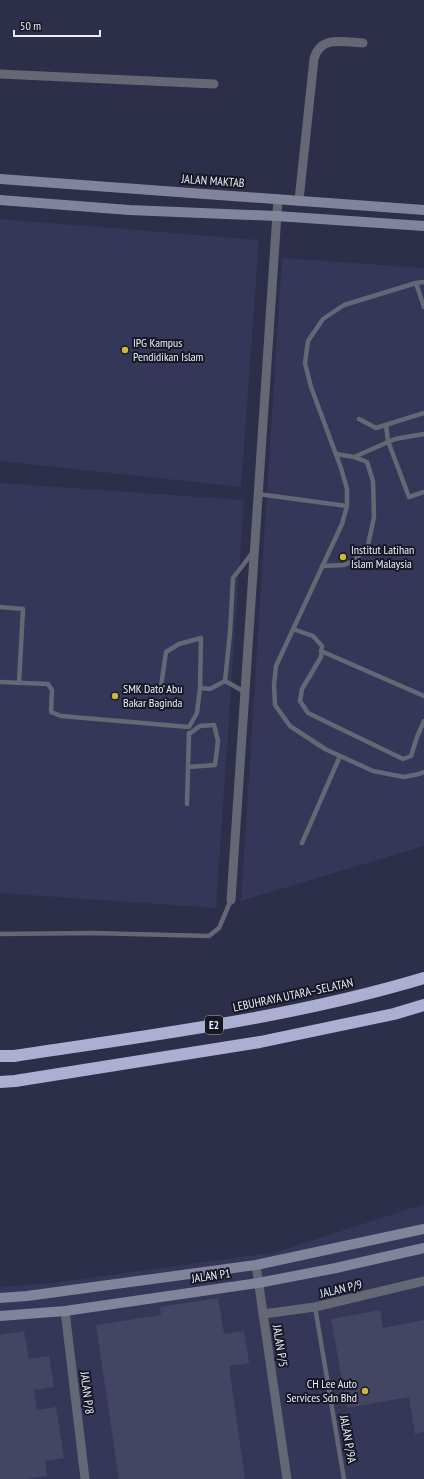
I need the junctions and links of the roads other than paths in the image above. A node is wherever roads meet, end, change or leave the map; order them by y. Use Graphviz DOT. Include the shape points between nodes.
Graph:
graph roads {
  1 [pos="363,43"];
  2 [pos="0,74"];
  3 [pos="214,84"];
  4 [pos="0,179"];
  5 [pos="278,199"];
  6 [pos="0,200"];
  7 [pos="299,200"];
  8 [pos="424,210"];
  9 [pos="276,216"];
  10 [pos="424,226"];
  11 [pos="424,282"];
  12 [pos="416,283"];
  13 [pos="424,307"];
  14 [pos="424,413"];
  15 [pos="359,419"];
  16 [pos="386,425"];
  17 [pos="424,434"];
  18 [pos="388,441"];
  19 [pos="336,454"];
  20 [pos="354,457"];
  21 [pos="424,492"];
  22 [pos="258,494"];
  23 [pos="347,506"];
  24 [pos="254,550"];
  25 [pos="322,566"];
  26 [pos="0,606"];
  27 [pos="293,629"];
  28 [pos="322,651"];
  29 [pos="0,682"];
  30 [pos="225,682"];
  31 [pos="19,683"];
  32 [pos="200,688"];
  33 [pos="245,692"];
  34 [pos="160,693"];
  35 [pos="424,696"];
  36 [pos="424,722"];
  37 [pos="189,727"];
  38 [pos="189,734"];
  39 [pos="340,756"];
  40 [pos="188,767"];
  41 [pos="424,772"];
  42 [pos="187,804"];
  43 [pos="302,843"];
  44 [pos="231,900"];
  45 [pos="0,934"];
  46 [pos="424,978"];
  47 [pos="424,1005"];
  48 [pos="0,1056"];
  49 [pos="0,1082"];
  50 [pos="424,1229"];
  51 [pos="424,1248"];
  52 [pos="256,1264"];
  53 [pos="424,1282"];
  54 [pos="258,1283"];
  55 [pos="0,1298"];
  56 [pos="315,1307"];
  57 [pos="65,1311"];
  58 [pos="262,1314"];
  59 [pos="0,1316"];
  60 [pos="85,1479"];
  61 [pos="288,1479"];
  62 [pos="344,1479"];
  1 -- 7 [label="street" via="328,42 316,51"];
  2 -- 3 [label="street"];
  4 -- 5 [label="main road, JALAN MAKTAB"];
  5 -- 7 [label="main road, JALAN MAKTAB"];
  5 -- 9 [label="street"];
  6 -- 9 [label="main road" via="129,210"];
  7 -- 8 [label="main road, JALAN MAKTAB"];
  9 -- 10 [label="main road"];
  9 -- 22 [label="street"];
  11 -- 12 [label="lane"];
  12 -- 13 [label="lane"];
  12 -- 19 [label="lane" via="344,305 323,319 308,340 305,363 311,387"];
  14 -- 16 [label="lane"];
  15 -- 16 [label="lane" via="376,428"];
  16 -- 18 [label="lane"];
  17 -- 18 [label="lane"];
  18 -- 20 [label="lane"];
  18 -- 21 [label="lane" via="409,497"];
  19 -- 20 [label="lane"];
  19 -- 23 [label="lane" via="347,489"];
  20 -- 25 [label="lane" via="366,462 373,482 374,517 368,545 355,560 344,565"];
  22 -- 23 [label="lane"];
  22 -- 24 [label="street"];
  23 -- 25 [label="lane" via="342,524"];
  24 -- 30 [label="lane" via="233,578"];
  24 -- 33 [label="street"];
  25 -- 27 [label="lane"];
  26 -- 31 [label="lane" via="23,609"];
  27 -- 28 [label="lane" via="313,636 322,646"];
  27 -- 39 [label="lane" via="276,666 275,704 290,726"];
  28 -- 35 [label="lane"];
  28 -- 36 [label="lane" via="302,689 300,702 308,713 402,759 412,756"];
  29 -- 31 [label="lane"];
  30 -- 32 [label="lane" via="210,689"];
  30 -- 33 [label="lane"];
  31 -- 37 [label="lane" via="48,684 52,690 51,712 61,716"];
  32 -- 34 [label="lane" via="201,638 179,644 166,652"];
  32 -- 37 [label="lane" via="197,712"];
  33 -- 44 [label="street"];
  37 -- 38 [label="lane"];
  38 -- 40 [label="lane"];
  38 -- 40 [label="lane" via="200,726 214,725 218,741 215,765"];
  39 -- 41 [label="lane" via="373,771 404,777"];
  39 -- 43 [label="lane"];
  40 -- 42 [label="lane"];
  44 -- 45 [label="lane" via="219,928 209,936"];
  46 -- 48 [label="highway, LEBUHRAYA UTARA–SELATAN / E2" via="258,1018 14,1056"];
  47 -- 49 [label="highway, E2" via="394,1014 260,1042"];
  50 -- 52 [label="main road, JALAN P1"];
  51 -- 54 [label="main road, JALAN P1"];
  52 -- 54 [label="street, JALAN P/5"];
  52 -- 55 [label="main road, JALAN P1"];
  53 -- 56 [label="street, JALAN P/9"];
  54 -- 57 [label="main road, JALAN P1"];
  54 -- 58 [label="street, JALAN P/5"];
  56 -- 58 [label="street, JALAN P/9"];
  56 -- 62 [label="lane, JALAN P/9A"];
  57 -- 59 [label="main road, JALAN P1"];
  57 -- 60 [label="street, JALAN P/8"];
  58 -- 61 [label="street, JALAN P/5"];
}
